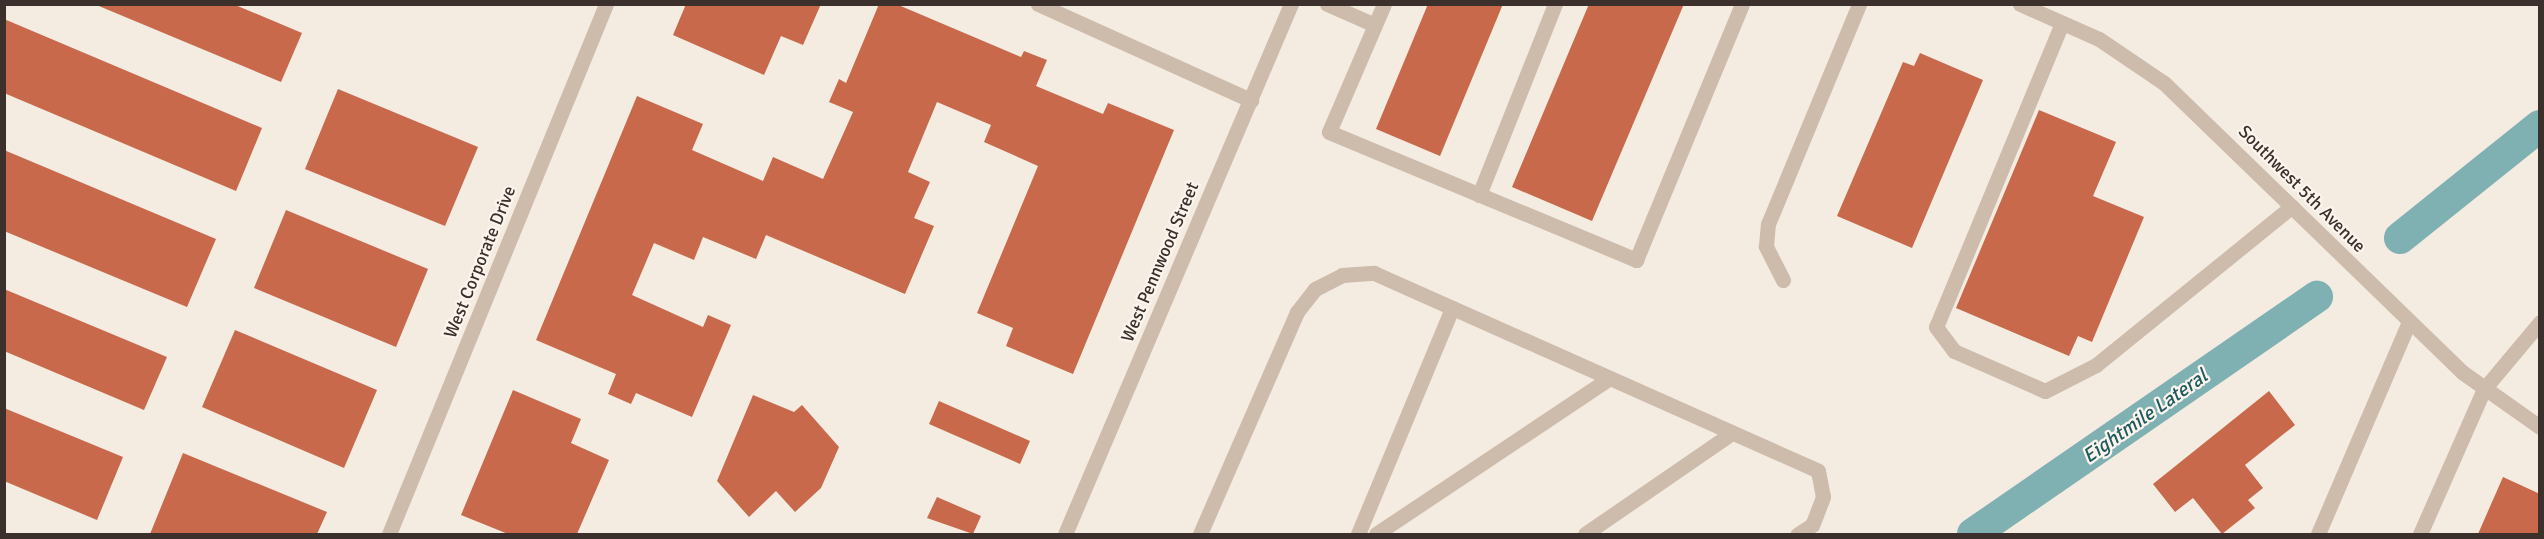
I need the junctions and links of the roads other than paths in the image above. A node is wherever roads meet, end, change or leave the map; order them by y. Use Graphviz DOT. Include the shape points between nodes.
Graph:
graph roads {
  1 [pos="606,4"];
  2 [pos="1038,4"];
  3 [pos="1291,4"];
  4 [pos="1327,4"];
  5 [pos="1384,4"];
  6 [pos="1556,4"];
  7 [pos="1742,4"];
  8 [pos="1859,4"];
  9 [pos="2020,4"];
  10 [pos="2062,23"];
  11 [pos="1375,25"];
  12 [pos="1251,100"];
  13 [pos="1479,195"];
  14 [pos="2292,206"];
  15 [pos="1783,280"];
  16 [pos="1452,308"];
  17 [pos="2409,322"];
  18 [pos="2540,322"];
  19 [pos="1610,378"];
  20 [pos="2484,389"];
  21 [pos="2540,427"];
  22 [pos="1732,433"];
  23 [pos="389,534"];
  24 [pos="1065,534"];
  25 [pos="1200,534"];
  26 [pos="1358,534"];
  27 [pos="1376,534"];
  28 [pos="1585,534"];
  29 [pos="1798,534"];
  30 [pos="2318,534"];
  31 [pos="2420,534"];
  1 -- 23 [label="street, West Corporate Drive"];
  2 -- 12 [label="street"];
  3 -- 12 [label="street, West Pennwood Street"];
  4 -- 11 [label="street"];
  5 -- 11 [label="street"];
  6 -- 13 [label="street"];
  7 -- 13 [label="street" via="1636,260"];
  8 -- 15 [label="street" via="1768,224 1766,246"];
  9 -- 10 [label="street, Southwest 5th Avenue"];
  10 -- 14 [label="street, Southwest 5th Avenue" via="2099,39 2164,82"];
  10 -- 14 [label="street" via="1936,327 1954,351 2045,391 2096,365"];
  11 -- 13 [label="street" via="1329,132"];
  12 -- 24 [label="street, West Pennwood Street"];
  14 -- 17 [label="street, Southwest 5th Avenue"];
  16 -- 19 [label="street"];
  16 -- 25 [label="street" via="1374,273 1342,275 1315,289 1297,312"];
  16 -- 26 [label="street"];
  17 -- 20 [label="street, Southwest 5th Avenue"];
  17 -- 30 [label="street"];
  18 -- 20 [label="street"];
  19 -- 22 [label="street"];
  19 -- 27 [label="street"];
  20 -- 21 [label="street, Southwest 5th Avenue"];
  20 -- 31 [label="street"];
  22 -- 28 [label="street"];
  22 -- 29 [label="street" via="1818,471 1823,497 1812,525"];
}
